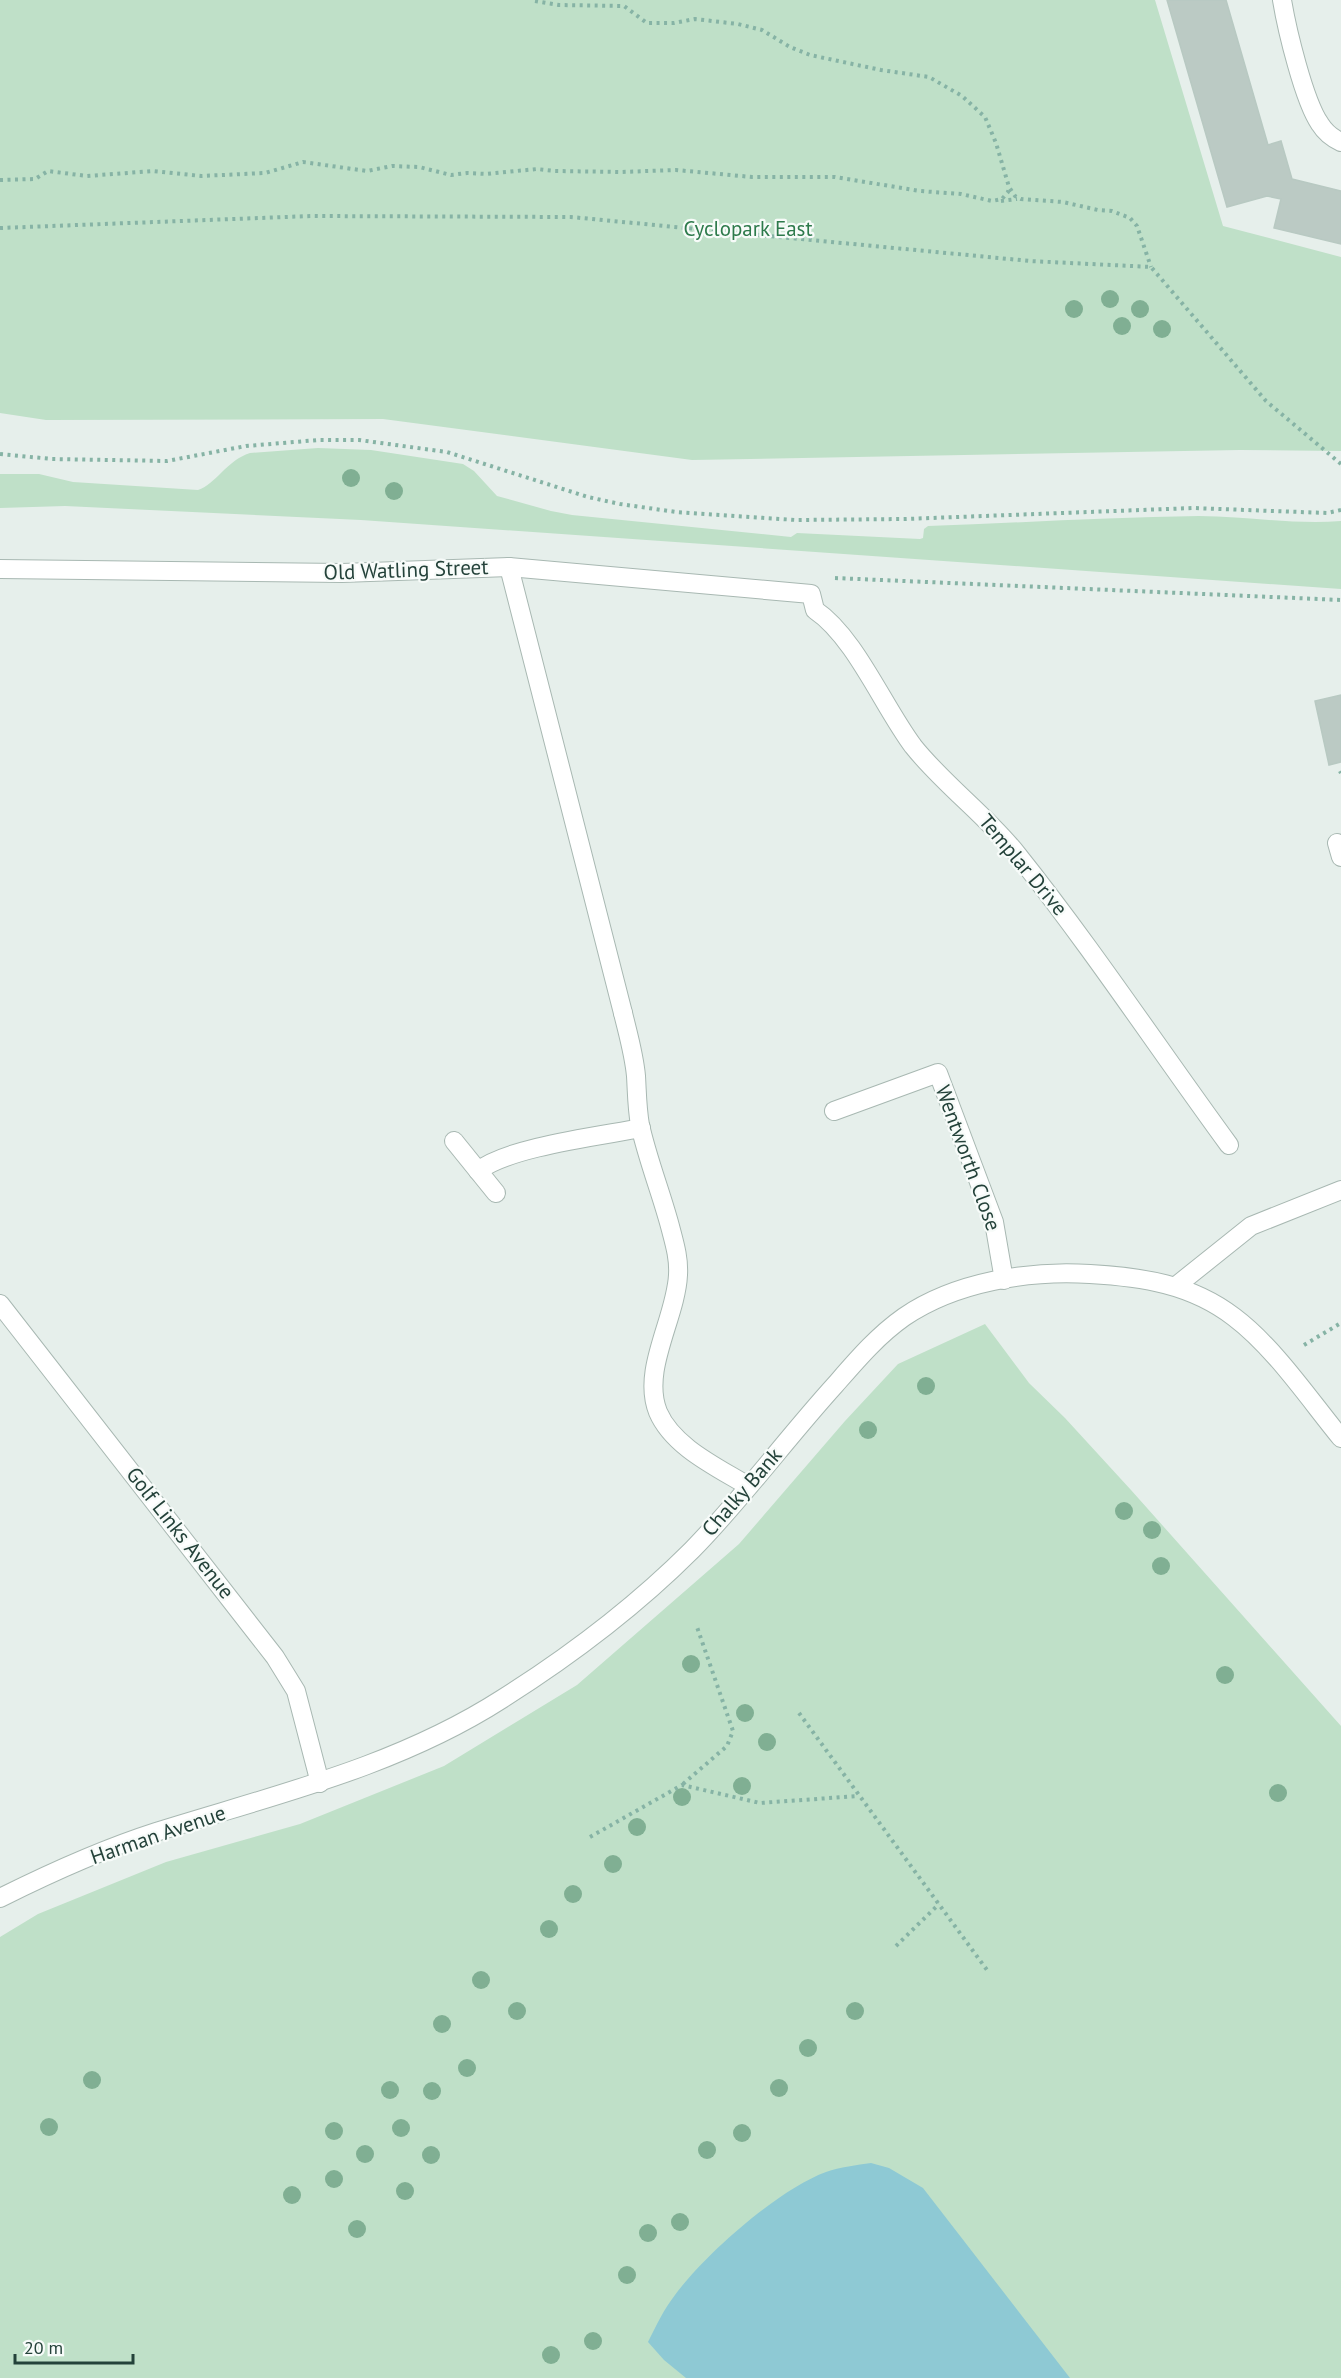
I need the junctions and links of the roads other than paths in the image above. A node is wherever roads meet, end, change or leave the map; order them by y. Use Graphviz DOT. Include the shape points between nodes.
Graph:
graph roads {
  1 [pos="1282,0"];
  2 [pos="1341,142"];
  3 [pos="509,567"];
  4 [pos="0,569"];
  5 [pos="811,594"];
  6 [pos="834,1111"];
  7 [pos="641,1128"];
  8 [pos="454,1141"];
  9 [pos="1229,1145"];
  10 [pos="478,1171"];
  11 [pos="1341,1190"];
  12 [pos="496,1193"];
  13 [pos="1004,1280"];
  14 [pos="1176,1286"];
  15 [pos="0,1304"];
  16 [pos="1341,1438"];
  17 [pos="748,1486"];
  18 [pos="320,1783"];
  19 [pos="0,1898"];
  1 -- 2 [label="street" via="1316,118 1326,132"];
  3 -- 4 [label="street, Old Watling Street" via="342,573"];
  3 -- 5 [label="street, Old Watling Street"];
  3 -- 7 [label="street" via="634,1058"];
  5 -- 9 [label="street, Templar Drive" via="815,610 844,639 912,744 1000,834 1056,902"];
  6 -- 13 [label="street, Wentworth Close" via="938,1073 994,1222"];
  7 -- 10 [label="street" via="517,1153"];
  7 -- 17 [label="street" via="678,1265 674,1300 654,1379 656,1405 675,1437"];
  8 -- 10 [label="street"];
  10 -- 12 [label="street"];
  11 -- 14 [label="street" via="1251,1226"];
  13 -- 14 [label="street, Chalky Bank" via="1079,1274 1138,1277"];
  13 -- 17 [label="street, Chalky Bank" via="933,1300 893,1326 847,1371"];
  14 -- 16 [label="street, Chalky Bank" via="1237,1318"];
  15 -- 18 [label="street, Golf Links Avenue" via="275,1658 296,1691"];
  17 -- 18 [label="street, Chalky Bank" via="647,1592 535,1677 452,1728"];
  18 -- 19 [label="street, Harman Avenue" via="154,1833"];
}
